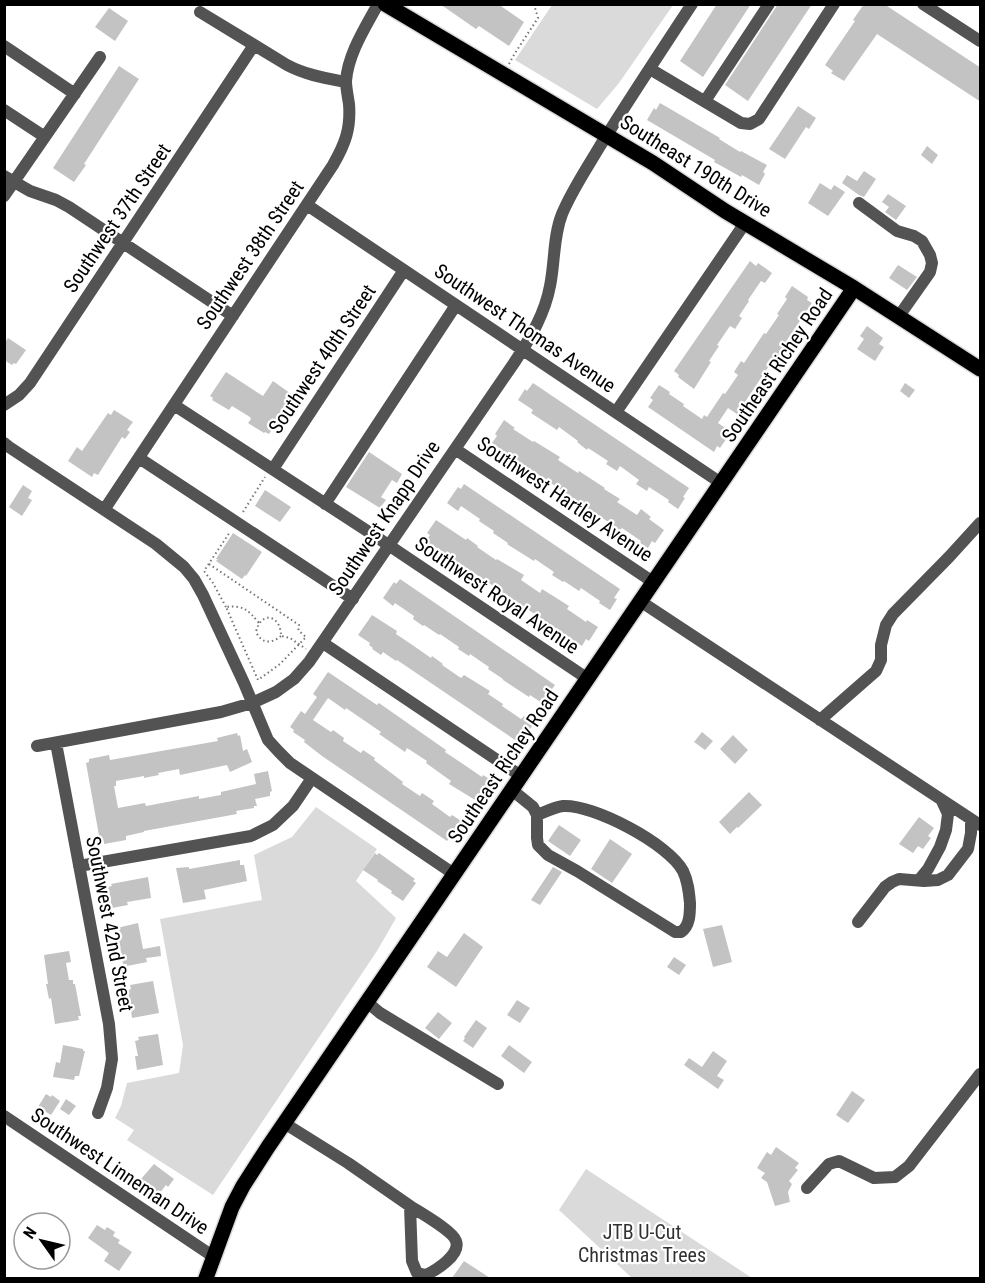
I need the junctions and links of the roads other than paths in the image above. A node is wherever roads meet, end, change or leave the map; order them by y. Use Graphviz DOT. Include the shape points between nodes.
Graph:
graph roads {
  1 [pos="378,4"];
  2 [pos="385,4"];
  3 [pos="692,4"];
  4 [pos="769,4"];
  5 [pos="834,4"];
  6 [pos="923,4"];
  7 [pos="200,12"];
  8 [pos="981,41"];
  9 [pos="254,45"];
  10 [pos="4,46"];
  11 [pos="99,57"];
  12 [pos="650,69"];
  13 [pos="346,82"];
  14 [pos="75,94"];
  15 [pos="705,101"];
  16 [pos="4,110"];
  17 [pos="607,135"];
  18 [pos="45,137"];
  19 [pos="9,179"];
  20 [pos="4,196"];
  21 [pos="859,203"];
  22 [pos="307,205"];
  23 [pos="745,222"];
  24 [pos="124,243"];
  25 [pos="404,270"];
  26 [pos="854,288"];
  27 [pos="456,305"];
  28 [pos="233,315"];
  29 [pos="899,316"];
  30 [pos="523,349"];
  31 [pos="981,369"];
  32 [pos="4,405"];
  33 [pos="174,405"];
  34 [pos="616,412"];
  35 [pos="4,443"];
  36 [pos="455,449"];
  37 [pos="139,458"];
  38 [pos="273,469"];
  39 [pos="721,483"];
  40 [pos="326,504"];
  41 [pos="104,510"];
  42 [pos="981,523"];
  43 [pos="389,546"];
  44 [pos="653,582"];
  45 [pos="353,599"];
  46 [pos="640,601"];
  47 [pos="323,642"];
  48 [pos="588,679"];
  49 [pos="252,703"];
  50 [pos="820,720"];
  51 [pos="56,742"];
  52 [pos="37,746"];
  53 [pos="521,776"];
  54 [pos="312,778"];
  55 [pos="512,790"];
  56 [pos="941,800"];
  57 [pos="537,814"];
  58 [pos="976,822"];
  59 [pos="79,866"];
  60 [pos="454,874"];
  61 [pos="919,880"];
  62 [pos="858,922"];
  63 [pos="367,1002"];
  64 [pos="981,1074"];
  65 [pos="498,1084"];
  66 [pos="99,1113"];
  67 [pos="4,1116"];
  68 [pos="284,1123"];
  69 [pos="807,1188"];
  70 [pos="410,1206"];
  71 [pos="214,1257"];
  72 [pos="206,1278"];
  1 -- 13 [label="street, Southwest 38th Street" via="357,45"];
  2 -- 17 [label="main road, Southeast 190th Drive"];
  3 -- 12 [label="street, Southwest Knapp Drive"];
  4 -- 15 [label="street"];
  5 -- 15 [label="street" via="759,119 741,123"];
  6 -- 8 [label="street"];
  7 -- 9 [label="street"];
  9 -- 13 [label="street" via="300,72"];
  9 -- 24 [label="street, Southwest 37th Street"];
  10 -- 14 [label="street"];
  11 -- 14 [label="street"];
  12 -- 15 [label="street"];
  12 -- 17 [label="street, Southwest Knapp Drive"];
  13 -- 22 [label="street, Southwest 38th Street" via="350,125 344,147"];
  14 -- 18 [label="street"];
  16 -- 18 [label="street"];
  17 -- 23 [label="main road, Southeast 190th Drive"];
  17 -- 30 [label="street, Southwest Knapp Drive" via="562,214 546,302"];
  18 -- 19 [label="street"];
  19 -- 20 [label="street"];
  19 -- 24 [label="street" via="56,200"];
  21 -- 29 [label="street" via="897,231 922,241 930,255 930,272"];
  22 -- 25 [label="street, Southwest Thomas Avenue"];
  22 -- 28 [label="street, Southwest 38th Street"];
  23 -- 26 [label="main road, Southeast 190th Drive"];
  23 -- 34 [label="street"];
  24 -- 28 [label="street"];
  24 -- 32 [label="street, Southwest 37th Street" via="30,383"];
  25 -- 27 [label="street, Southwest Thomas Avenue"];
  25 -- 38 [label="street, Southwest 40th Street"];
  26 -- 29 [label="main road, Southeast 190th Drive"];
  26 -- 39 [label="main road, Southeast Richey Road"];
  27 -- 30 [label="street, Southwest Thomas Avenue"];
  27 -- 40 [label="street"];
  28 -- 33 [label="street, Southwest 38th Street"];
  29 -- 31 [label="main road, Southeast 190th Drive"];
  30 -- 34 [label="street, Southwest Thomas Avenue"];
  30 -- 36 [label="street, Southwest Knapp Drive"];
  33 -- 37 [label="street, Southwest 38th Street"];
  33 -- 38 [label="street, Southwest Royal Avenue"];
  34 -- 39 [label="street, Southwest Thomas Avenue"];
  35 -- 41 [label="street"];
  36 -- 43 [label="street, Southwest Knapp Drive"];
  36 -- 44 [label="street, Southwest Hartley Avenue"];
  37 -- 41 [label="street, Southwest 38th Street"];
  37 -- 45 [label="street"];
  38 -- 40 [label="street, Southwest Royal Avenue"];
  39 -- 44 [label="main road, Southeast Richey Road"];
  40 -- 43 [label="street, Southwest Royal Avenue"];
  41 -- 49 [label="street" via="164,550 194,579"];
  42 -- 50 [label="street" via="885,625 876,671"];
  43 -- 45 [label="street, Southwest Knapp Drive"];
  43 -- 48 [label="street, Southwest Royal Avenue"];
  44 -- 46 [label="main road, Southeast Richey Road"];
  45 -- 47 [label="street, Southwest Knapp Drive"];
  46 -- 48 [label="main road, Southeast Richey Road"];
  46 -- 50 [label="street"];
  47 -- 49 [label="street, Southwest Knapp Drive" via="294,679"];
  47 -- 53 [label="street"];
  48 -- 53 [label="main road, Southeast Richey Road"];
  49 -- 51 [label="street, Southwest Knapp Drive"];
  49 -- 54 [label="street" via="268,740 290,763"];
  50 -- 56 [label="street"];
  51 -- 52 [label="street, Southwest Knapp Drive"];
  51 -- 59 [label="street, Southwest 42nd Street"];
  53 -- 55 [label="main road, Southeast Richey Road"];
  54 -- 59 [label="street" via="293,806 273,825 250,836"];
  54 -- 60 [label="street"];
  55 -- 57 [label="street"];
  55 -- 60 [label="main road, Southeast Richey Road"];
  56 -- 58 [label="street"];
  56 -- 61 [label="street" via="948,814 946,830"];
  57 -- 57 [label="street" via="538,845 548,855 675,932 685,929 690,905 688,882 682,869 652,841 576,807 561,806"];
  58 -- 61 [label="street" via="968,849 948,875 938,880"];
  59 -- 66 [label="street, Southwest 42nd Street" via="112,1059"];
  60 -- 63 [label="main road, Southeast Richey Road"];
  61 -- 62 [label="street" via="892,882"];
  63 -- 65 [label="street"];
  63 -- 68 [label="main road, Southeast Richey Road"];
  64 -- 69 [label="street" via="909,1166 895,1177 874,1178 839,1161 829,1164"];
  67 -- 71 [label="street, Southwest Linneman Drive"];
  68 -- 70 [label="street"];
  68 -- 71 [label="main road, Southeast Richey Road" via="237,1196"];
  70 -- 70 [label="street" via="412,1262 417,1273 426,1275 444,1265 456,1249 456,1241"];
  71 -- 72 [label="main road, Southeast Richey Road"];
}
